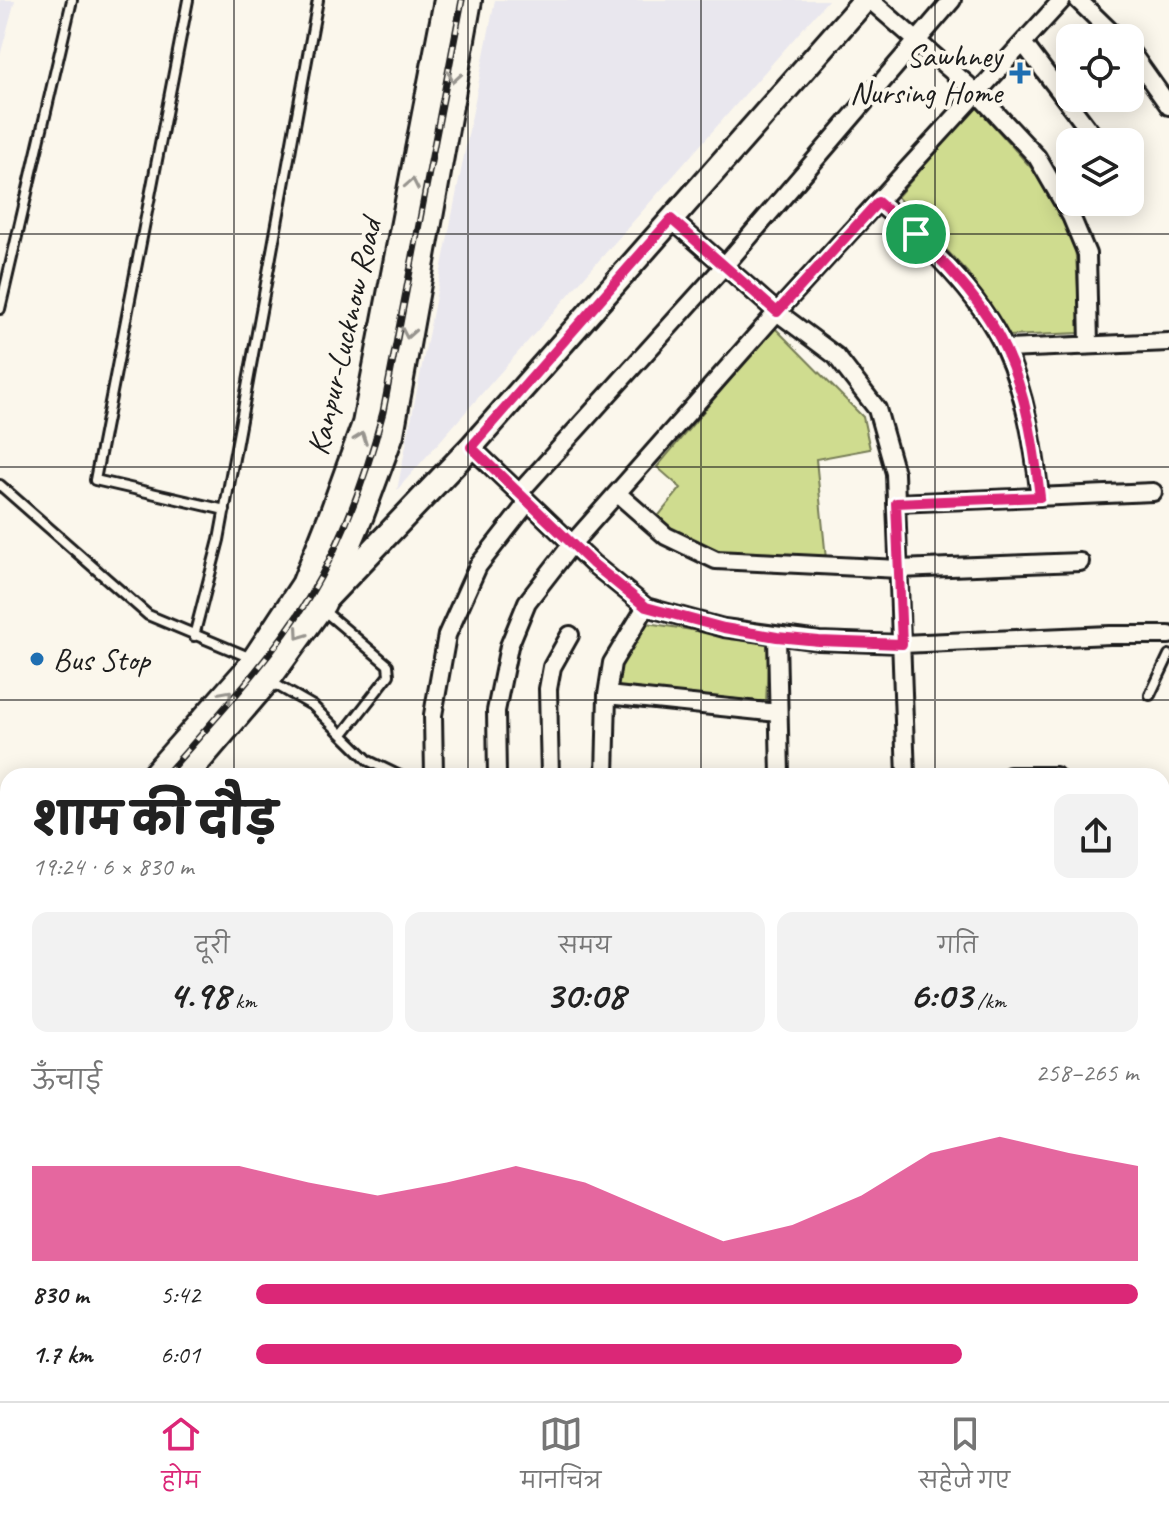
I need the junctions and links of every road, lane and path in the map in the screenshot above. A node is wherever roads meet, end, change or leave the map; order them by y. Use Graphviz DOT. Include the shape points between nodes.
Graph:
graph roads {
  1 [pos="72,0"];
  2 [pos="188,0"];
  3 [pos="318,0"];
  4 [pos="448,0"];
  5 [pos="468,0"];
  6 [pos="867,0"];
  7 [pos="952,0"];
  8 [pos="1062,0"];
  9 [pos="1078,0"];
  10 [pos="1103,24"];
  11 [pos="917,41"];
  12 [pos="1023,43"];
  13 [pos="1144,71"];
  14 [pos="977,93"];
  15 [pos="1169,106"];
  16 [pos="1087,128"];
  17 [pos="878,202"];
  18 [pos="671,219"];
  19 [pos="725,265"];
  20 [pos="0,309"];
  21 [pos="777,312"];
  22 [pos="1169,342"];
  23 [pos="1089,345"];
  24 [pos="1005,349"];
  25 [pos="471,447"];
  26 [pos="0,485"];
  27 [pos="1153,492"];
  28 [pos="617,493"];
  29 [pos="524,497"];
  30 [pos="1040,497"];
  31 [pos="896,503"];
  32 [pos="225,510"];
  33 [pos="347,513"];
  34 [pos="399,521"];
  35 [pos="572,544"];
  36 [pos="1080,562"];
  37 [pos="899,569"];
  38 [pos="321,605"];
  39 [pos="646,607"];
  40 [pos="570,635"];
  41 [pos="1169,635"];
  42 [pos="194,636"];
  43 [pos="777,637"];
  44 [pos="902,644"];
  45 [pos="1169,655"];
  46 [pos="261,670"];
  47 [pos="607,695"];
  48 [pos="1150,695"];
  49 [pos="778,713"];
  50 [pos="343,734"];
  51 [pos="163,768"];
  52 [pos="190,768"];
  53 [pos="383,768"];
  54 [pos="434,768"];
  55 [pos="497,768"];
  56 [pos="550,768"];
  57 [pos="605,768"];
  58 [pos="780,768"];
  59 [pos="906,768"];
  1 -- 20 [label="lane"];
  2 -- 32 [label="lane" via="95,480"];
  3 -- 32 [label="lane"];
  33 -- 4 [label="main road, Kanpur-Lucknow Road, one-way"];
  5 -- 33 [label="main road, Kanpur-Lucknow Road, one-way" via="390,434"];
  6 -- 11 [label="street"];
  6 -- 18 [label="main road"];
  7 -- 11 [label="street"];
  8 -- 12 [label="street"];
  9 -- 10 [label="street"];
  11 -- 14 [label="street"];
  11 -- 19 [label="street"];
  12 -- 14 [label="street"];
  12 -- 16 [label="street"];
  13 -- 15 [label="street"];
  14 -- 17 [label="street"];
  14 -- 23 [label="street" via="1037,157 1071,216 1087,254"];
  17 -- 21 [label="street"];
  17 -- 24 [label="street" via="969,291"];
  18 -- 19 [label="street"];
  18 -- 25 [label="main road"];
  19 -- 21 [label="street"];
  19 -- 29 [label="street"];
  21 -- 28 [label="street"];
  21 -- 31 [label="street" via="836,356 877,409 895,473"];
  22 -- 23 [label="street"];
  23 -- 24 [label="street"];
  24 -- 30 [label="street" via="1032,431"];
  25 -- 29 [label="street"];
  25 -- 34 [label="main road"];
  26 -- 42 [label="lane" via="148,615"];
  27 -- 30 [label="street"];
  28 -- 35 [label="street"];
  28 -- 37 [label="street" via="666,536 716,560"];
  29 -- 35 [label="street"];
  29 -- 54 [label="street" via="478,566 447,635 433,715"];
  30 -- 31 [label="street"];
  31 -- 37 [label="street"];
  32 -- 42 [label="lane"];
  33 -- 34 [label="main road"];
  33 -- 38 [label="main road, Kanpur-Lucknow Road"];
  33 -- 46 [label="main road, Kanpur-Lucknow Road"];
  34 -- 38 [label="main road"];
  35 -- 39 [label="street"];
  35 -- 55 [label="street" via="527,602 509,646 496,711"];
  36 -- 37 [label="street"];
  37 -- 44 [label="street"];
  38 -- 46 [label="main road, Kanpur-Lucknow Road, one-way"];
  38 -- 50 [label="lane" via="388,665 389,675"];
  39 -- 43 [label="street"];
  39 -- 47 [label="street" via="612,663"];
  40 -- 56 [label="street" via="552,667 548,689"];
  41 -- 44 [label="street"];
  42 -- 46 [label="lane"];
  43 -- 44 [label="street"];
  43 -- 49 [label="street"];
  44 -- 59 [label="street"];
  45 -- 48 [label="lane"];
  46 -- 50 [label="lane"];
  51 -- 46 [label="main road, Kanpur-Lucknow Road, one-way"];
  46 -- 52 [label="main road, Kanpur-Lucknow Road"];
  47 -- 49 [label="street"];
  47 -- 57 [label="street"];
  49 -- 58 [label="street"];
  50 -- 53 [label="lane"];
}
